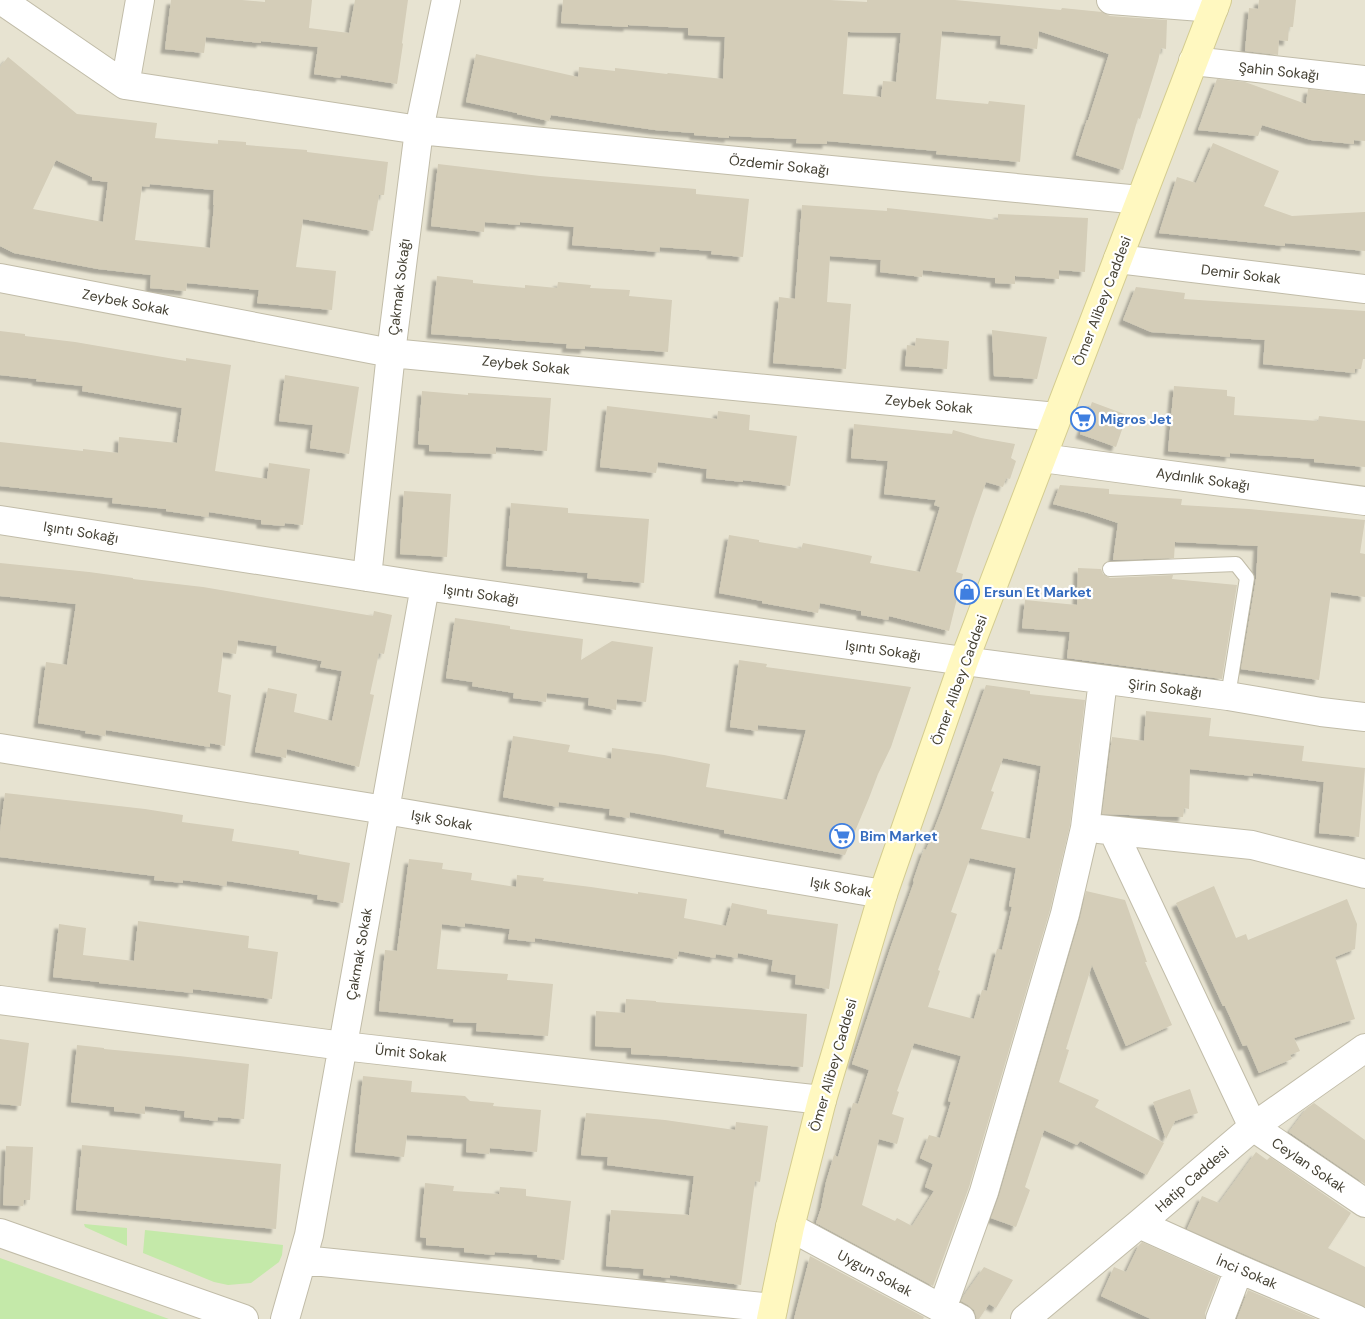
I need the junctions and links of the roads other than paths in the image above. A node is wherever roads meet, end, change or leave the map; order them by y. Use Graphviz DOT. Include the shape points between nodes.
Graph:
graph roads {
  1 [pos="1,0"];
  2 [pos="140,0"];
  3 [pos="446,0"];
  4 [pos="1111,0"];
  5 [pos="1215,4"];
  6 [pos="1193,62"];
  7 [pos="1365,80"];
  8 [pos="125,85"];
  9 [pos="419,130"];
  10 [pos="1140,200"];
  11 [pos="1118,259"];
  12 [pos="0,278"];
  13 [pos="1365,289"];
  14 [pos="391,352"];
  15 [pos="1057,417"];
  16 [pos="1042,458"];
  17 [pos="1365,501"];
  18 [pos="0,520"];
  19 [pos="1110,568"];
  20 [pos="367,577"];
  21 [pos="425,586"];
  22 [pos="964,661"];
  23 [pos="1103,680"];
  24 [pos="1228,696"];
  25 [pos="1365,717"];
  26 [pos="0,748"];
  27 [pos="385,810"];
  28 [pos="1085,828"];
  29 [pos="1113,831"];
  30 [pos="1365,874"];
  31 [pos="883,894"];
  32 [pos="0,1000"];
  33 [pos="343,1046"];
  34 [pos="1365,1048"];
  35 [pos="822,1100"];
  36 [pos="1252,1127"];
  37 [pos="1365,1203"];
  38 [pos="1139,1224"];
  39 [pos="790,1227"];
  40 [pos="0,1233"];
  41 [pos="303,1260"];
  42 [pos="1239,1270"];
  43 [pos="772,1314"];
  44 [pos="952,1314"];
  45 [pos="244,1319"];
  46 [pos="285,1319"];
  47 [pos="1025,1319"];
  48 [pos="1220,1319"];
  49 [pos="1356,1319"];
  1 -- 8 [label="street"];
  2 -- 8 [label="street"];
  3 -- 9 [label="street, Çakmak Sokağı"];
  4 -- 5 [label="street"];
  5 -- 6 [label="main road, Ömer Alibey Caddesi"];
  6 -- 7 [label="street, Şahin Sokağı"];
  6 -- 10 [label="main road, Ömer Alibey Caddesi"];
  8 -- 9 [label="street, Özdemir Sokağı"];
  9 -- 10 [label="street, Özdemir Sokağı"];
  9 -- 14 [label="street, Çakmak Sokağı"];
  10 -- 11 [label="main road, Ömer Alibey Caddesi"];
  11 -- 13 [label="street, Demir Sokak"];
  11 -- 15 [label="main road, Ömer Alibey Caddesi"];
  12 -- 14 [label="street, Zeybek Sokak"];
  14 -- 15 [label="street, Zeybek Sokak"];
  14 -- 20 [label="street, Çakmak Sokağı"];
  15 -- 16 [label="main road, Ömer Alibey Caddesi"];
  16 -- 17 [label="street, Aydınlık Sokağı"];
  16 -- 22 [label="main road, Ömer Alibey Caddesi"];
  18 -- 20 [label="street, Işıntı Sokağı"];
  19 -- 24 [label="lane" via="1236,564 1247,578"];
  20 -- 21 [label="street, Işıntı Sokağı"];
  21 -- 22 [label="street, Işıntı Sokağı"];
  21 -- 27 [label="street, Çakmak Sokak"];
  22 -- 23 [label="street, Şirin Sokağı"];
  22 -- 31 [label="main road, Ömer Alibey Caddesi"];
  23 -- 24 [label="street, Şirin Sokağı"];
  23 -- 28 [label="street"];
  24 -- 25 [label="street, Şirin Sokağı"];
  26 -- 27 [label="street, Işık Sokak"];
  27 -- 31 [label="street, Işık Sokak"];
  27 -- 33 [label="street, Çakmak Sokak"];
  28 -- 29 [label="street"];
  28 -- 44 [label="street" via="1065,914"];
  29 -- 30 [label="street" via="1252,845"];
  29 -- 36 [label="street"];
  31 -- 35 [label="main road, Ömer Alibey Caddesi"];
  32 -- 33 [label="street, Ümit Sokak"];
  33 -- 35 [label="street, Ümit Sokak"];
  33 -- 41 [label="street, Çakmak Sokak"];
  34 -- 36 [label="street, Hatip Caddesi"];
  35 -- 39 [label="main road, Ömer Alibey Caddesi"];
  36 -- 37 [label="street, Ceylan Sokak"];
  36 -- 38 [label="street, Hatip Caddesi"];
  38 -- 42 [label="street, İnci Sokak"];
  38 -- 47 [label="street, Hatip Caddesi"];
  39 -- 43 [label="main road, Ömer Alibey Caddesi"];
  39 -- 44 [label="street, Uygun Sokak"];
  40 -- 45 [label="street"];
  41 -- 43 [label="street"];
  41 -- 46 [label="street, Çakmak Sokak"];
  42 -- 48 [label="street"];
  42 -- 49 [label="street, İnci Sokak"];
}
